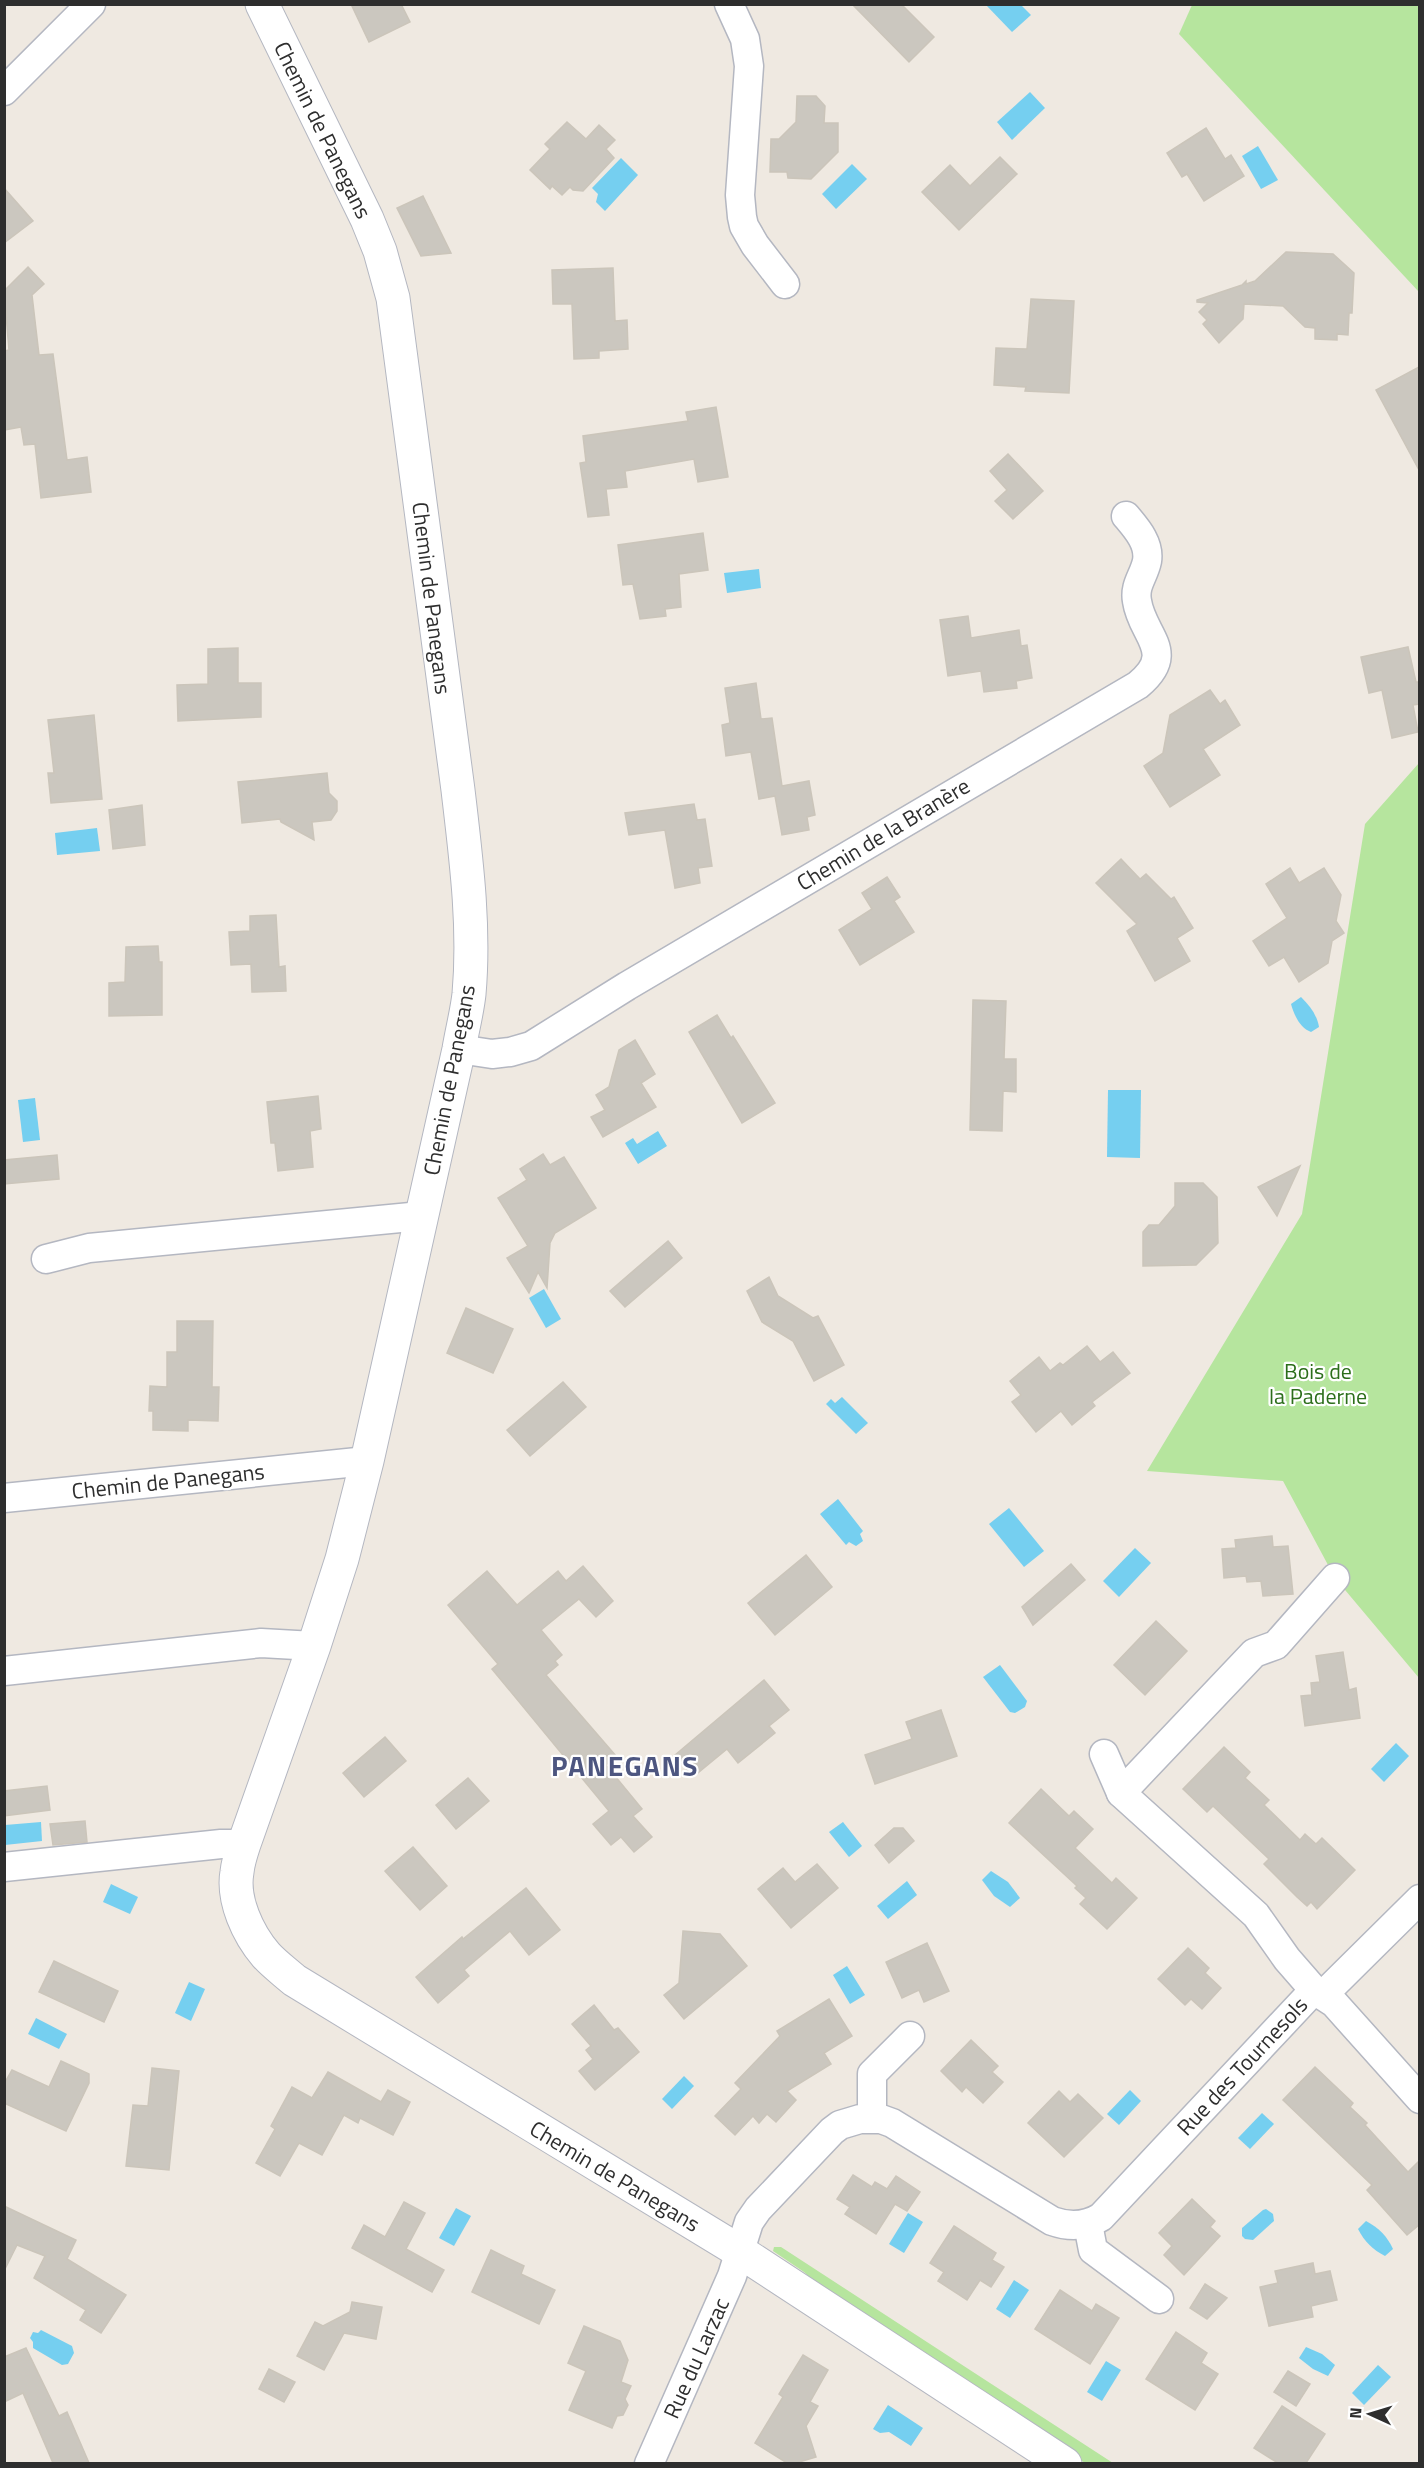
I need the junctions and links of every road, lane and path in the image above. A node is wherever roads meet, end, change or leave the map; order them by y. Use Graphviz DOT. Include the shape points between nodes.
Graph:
graph roads {
  1 [pos="91,4"];
  2 [pos="262,4"];
  3 [pos="729,4"];
  4 [pos="4,91"];
  5 [pos="785,284"];
  6 [pos="1126,516"];
  7 [pos="459,1049"];
  8 [pos="421,1216"];
  9 [pos="46,1259"];
  10 [pos="367,1461"];
  11 [pos="4,1498"];
  12 [pos="1335,1578"];
  13 [pos="314,1646"];
  14 [pos="4,1671"];
  15 [pos="1104,1754"];
  16 [pos="1121,1793"];
  17 [pos="244,1844"];
  18 [pos="4,1867"];
  19 [pos="1419,1899"];
  20 [pos="1318,1992"];
  21 [pos="910,2036"];
  22 [pos="1419,2099"];
  23 [pos="872,2118"];
  24 [pos="1088,2224"];
  25 [pos="739,2251"];
  26 [pos="1159,2300"];
  27 [pos="649,2463"];
  28 [pos="1065,2463"];
  1 -- 4 [label="street"];
  2 -- 7 [label="street, Chemin de Panegans" via="367,219 393,298 467,867 470,966"];
  3 -- 5 [label="street" via="745,39 749,66 740,195 742,217 755,245"];
  6 -- 7 [label="street, Chemin de la Branère" via="1146,548 1147,562 1136,587 1137,604 1156,652 1156,664 1138,685 531,1046 492,1054"];
  7 -- 8 [label="street, Chemin de Panegans"];
  8 -- 9 [label="street" via="90,1248"];
  8 -- 10 [label="street, Chemin de Panegans"];
  10 -- 11 [label="street, Chemin de Panegans"];
  10 -- 13 [label="street, Chemin de Panegans"];
  12 -- 16 [label="street" via="1276,1645 1254,1653"];
  13 -- 14 [label="street" via="261,1643"];
  13 -- 17 [label="street, Chemin de Panegans"];
  15 -- 16 [label="street"];
  16 -- 20 [label="street" via="1256,1914 1287,1959"];
  17 -- 18 [label="street"];
  17 -- 25 [label="street, Chemin de Panegans" via="236,1874 243,1916 266,1956 294,1980"];
  19 -- 20 [label="street"];
  20 -- 22 [label="street, Rue des Tournesols" via="1342,2011"];
  20 -- 24 [label="street, Rue des Tournesols" via="1101,2217"];
  21 -- 23 [label="street" via="872,2074"];
  23 -- 24 [label="street" via="892,2122 1052,2221 1071,2226"];
  23 -- 25 [label="street" via="848,2121 832,2130 758,2209"];
  24 -- 26 [label="street" via="1093,2250"];
  25 -- 27 [label="street, Rue du Larzac" via="732,2276"];
  25 -- 28 [label="street, Chemin de Panegans"];
}
